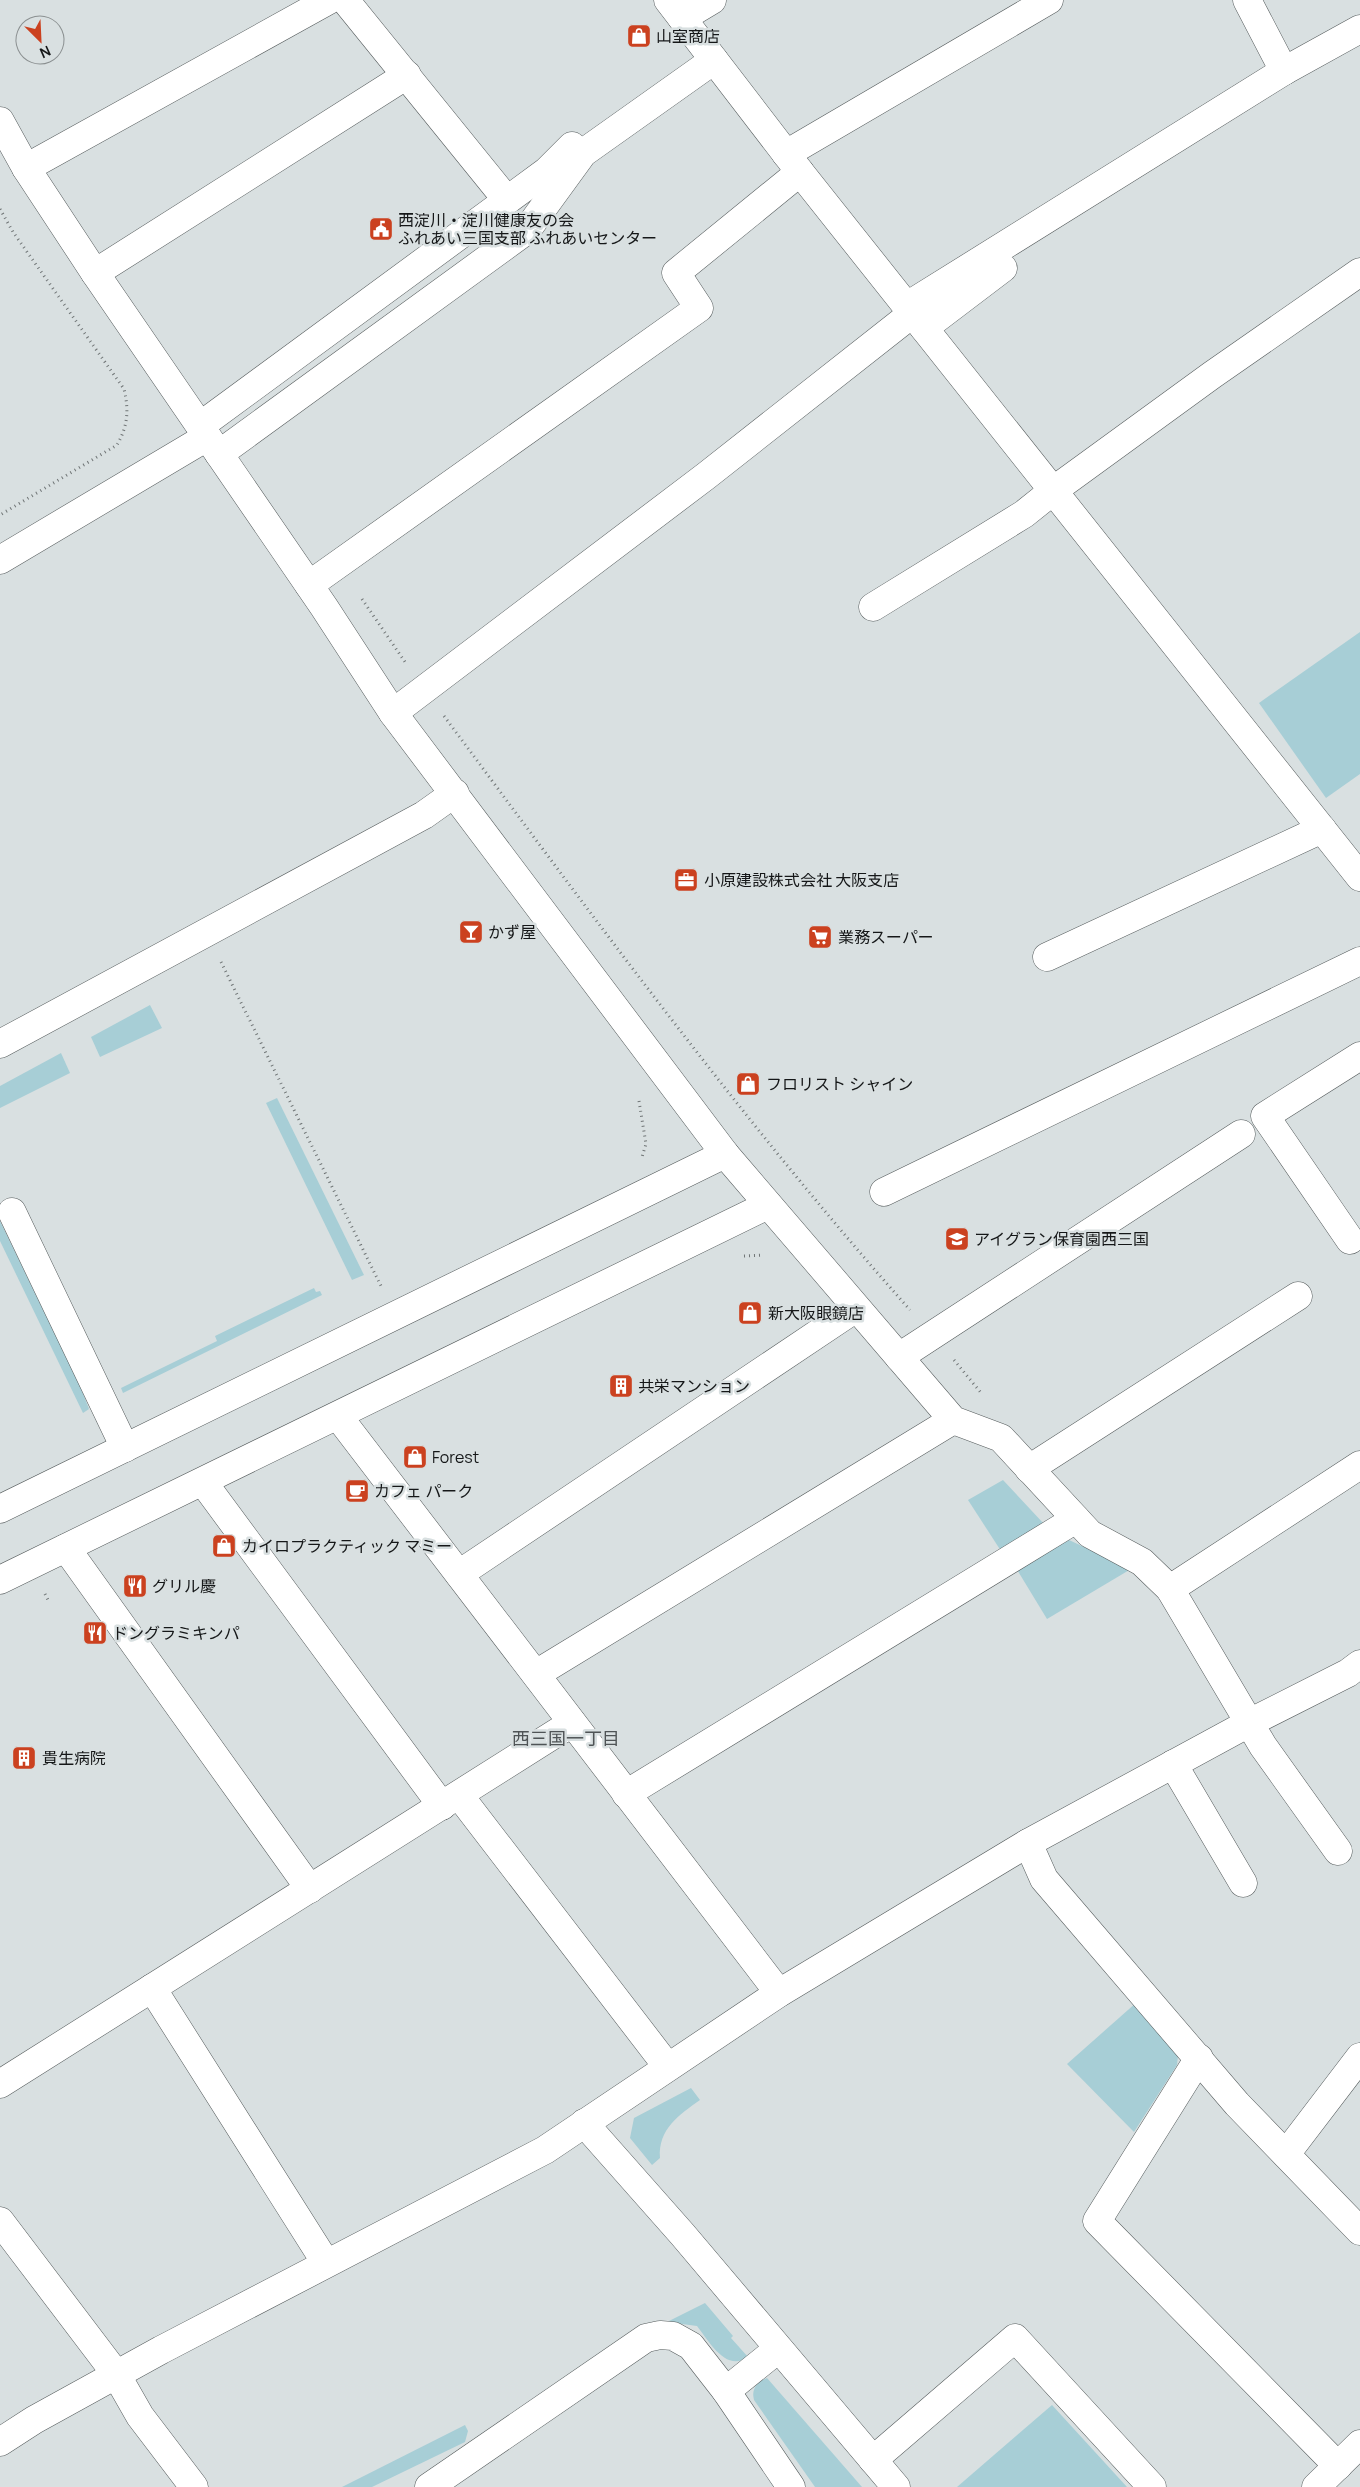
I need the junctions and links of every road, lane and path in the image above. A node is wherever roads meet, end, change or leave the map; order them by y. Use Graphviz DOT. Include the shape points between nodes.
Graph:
graph roads {
  1 [pos="329,0"];
  2 [pos="345,0"];
  3 [pos="712,0"];
  4 [pos="1049,0"];
  5 [pos="1247,0"];
  6 [pos="675,9"];
  7 [pos="1360,29"];
  8 [pos="711,55"];
  9 [pos="1284,71"];
  10 [pos="407,75"];
  11 [pos="0,121"];
  12 [pos="793,163"];
  13 [pos="26,168"];
  14 [pos="507,200"];
  15 [pos="0,209"];
  16 [pos="1003,268"];
  17 [pos="95,272"];
  18 [pos="1360,272"];
  19 [pos="915,316"];
  20 [pos="209,439"];
  21 [pos="1054,490"];
  22 [pos="0,515"];
  23 [pos="0,560"];
  24 [pos="308,585"];
  25 [pos="359,594"];
  26 [pos="873,607"];
  27 [pos="424,689"];
  28 [pos="393,713"];
  29 [pos="455,793"];
  30 [pos="1322,829"];
  31 [pos="1360,877"];
  32 [pos="206,932"];
  33 [pos="1047,957"];
  34 [pos="1360,961"];
  35 [pos="0,1044"];
  36 [pos="1360,1056"];
  37 [pos="1241,1134"];
  38 [pos="725,1154"];
  39 [pos="884,1192"];
  40 [pos="768,1205"];
  41 [pos="12,1212"];
  42 [pos="1350,1240"];
  43 [pos="1298,1296"];
  44 [pos="856,1308"];
  45 [pos="396,1316"];
  46 [pos="932,1335"];
  47 [pos="899,1357"];
  48 [pos="987,1400"];
  49 [pos="338,1416"];
  50 [pos="953,1420"];
  51 [pos="126,1448"];
  52 [pos="1360,1465"];
  53 [pos="1030,1469"];
  54 [pos="203,1482"];
  55 [pos="0,1509"];
  56 [pos="1076,1519"];
  57 [pos="66,1548"];
  58 [pos="459,1574"];
  59 [pos="0,1580"];
  60 [pos="1170,1589"];
  61 [pos="1360,1664"];
  62 [pos="536,1674"];
  63 [pos="572,1723"];
  64 [pos="1249,1723"];
  65 [pos="1173,1764"];
  66 [pos="626,1794"];
  67 [pos="450,1800"];
  68 [pos="1028,1843"];
  69 [pos="1338,1851"];
  70 [pos="1243,1883"];
  71 [pos="310,1889"];
  72 [pos="152,1988"];
  73 [pos="779,1993"];
  74 [pos="1360,2057"];
  75 [pos="1199,2058"];
  76 [pos="667,2066"];
  77 [pos="0,2084"];
  78 [pos="584,2123"];
  79 [pos="1286,2154"];
  80 [pos="0,2221"];
  81 [pos="1360,2230"];
  82 [pos="326,2263"];
  83 [pos="778,2349"];
  84 [pos="116,2374"];
  85 [pos="726,2391"];
  86 [pos="0,2442"];
  87 [pos="1360,2444"];
  88 [pos="872,2460"];
  89 [pos="1338,2466"];
  90 [pos="194,2487"];
  91 [pos="428,2487"];
  92 [pos="791,2487"];
  93 [pos="896,2487"];
  94 [pos="1152,2487"];
  95 [pos="1316,2487"];
  1 -- 13 [label="street"];
  2 -- 10 [label="street"];
  3 -- 6 [label="street"];
  4 -- 12 [label="street"];
  5 -- 9 [label="street"];
  6 -- 8 [label="street"];
  7 -- 9 [label="street"];
  8 -- 12 [label="street"];
  8 -- 14 [label="street" via="579,139 547,171"];
  8 -- 20 [label="street" via="583,153 528,230"];
  9 -- 19 [label="street"];
  10 -- 14 [label="street"];
  10 -- 17 [label="street"];
  11 -- 13 [label="street"];
  12 -- 19 [label="street"];
  12 -- 24 [label="street" via="676,273 698,308"];
  13 -- 17 [label="street"];
  14 -- 20 [label="street"];
  15 -- 22 [label="path" via="124,389 128,418 117,445"];
  16 -- 19 [label="street"];
  17 -- 20 [label="street"];
  18 -- 21 [label="street"];
  19 -- 21 [label="street"];
  19 -- 27 [label="street"];
  20 -- 23 [label="street"];
  20 -- 24 [label="street"];
  21 -- 26 [label="street" via="1024,514"];
  21 -- 30 [label="street"];
  24 -- 28 [label="street"];
  25 -- 27 [label="path"];
  27 -- 28 [label="street"];
  27 -- 46 [label="path" via="614,946 843,1234"];
  28 -- 29 [label="street"];
  29 -- 32 [label="street" via="424,815"];
  29 -- 38 [label="street"];
  30 -- 31 [label="street"];
  30 -- 33 [label="street"];
  32 -- 35 [label="street"];
  32 -- 45 [label="path"];
  34 -- 39 [label="street"];
  36 -- 42 [label="street" via="1265,1116"];
  37 -- 46 [label="street"];
  38 -- 40 [label="street"];
  38 -- 45 [label="street"];
  40 -- 44 [label="street"];
  40 -- 49 [label="street"];
  41 -- 51 [label="street"];
  43 -- 53 [label="street"];
  44 -- 47 [label="street"];
  44 -- 58 [label="street"];
  45 -- 51 [label="street"];
  46 -- 47 [label="street"];
  46 -- 48 [label="path"];
  47 -- 50 [label="street"];
  49 -- 54 [label="street"];
  49 -- 58 [label="street"];
  50 -- 53 [label="street" via="1001,1438"];
  50 -- 62 [label="street"];
  51 -- 55 [label="street"];
  52 -- 60 [label="street"];
  53 -- 56 [label="street"];
  54 -- 57 [label="street"];
  54 -- 67 [label="street"];
  56 -- 60 [label="street" via="1090,1534 1142,1562"];
  56 -- 66 [label="street"];
  57 -- 59 [label="street"];
  57 -- 71 [label="street"];
  58 -- 62 [label="street"];
  60 -- 64 [label="street"];
  61 -- 64 [label="street"];
  62 -- 63 [label="street"];
  63 -- 66 [label="street"];
  63 -- 67 [label="street"];
  64 -- 65 [label="street"];
  64 -- 69 [label="street"];
  65 -- 68 [label="street"];
  65 -- 70 [label="street"];
  66 -- 73 [label="street"];
  67 -- 71 [label="street"];
  67 -- 76 [label="street"];
  68 -- 73 [label="street"];
  68 -- 75 [label="street" via="1044,1879"];
  71 -- 72 [label="street"];
  72 -- 77 [label="street"];
  72 -- 82 [label="street"];
  73 -- 76 [label="street"];
  74 -- 79 [label="street"];
  75 -- 79 [label="street" via="1237,2104"];
  75 -- 89 [label="street" via="1097,2221"];
  76 -- 78 [label="street"];
  78 -- 82 [label="street" via="545,2150"];
  78 -- 83 [label="street"];
  79 -- 81 [label="street"];
  80 -- 84 [label="street"];
  82 -- 84 [label="street"];
  83 -- 85 [label="street"];
  83 -- 88 [label="street"];
  84 -- 86 [label="street"];
  84 -- 90 [label="street" via="140,2416"];
  85 -- 91 [label="street" via="685,2342 673,2336 653,2336"];
  85 -- 92 [label="street"];
  87 -- 89 [label="street"];
  88 -- 93 [label="street"];
  88 -- 94 [label="street" via="1015,2338"];
  89 -- 95 [label="street"];
}
